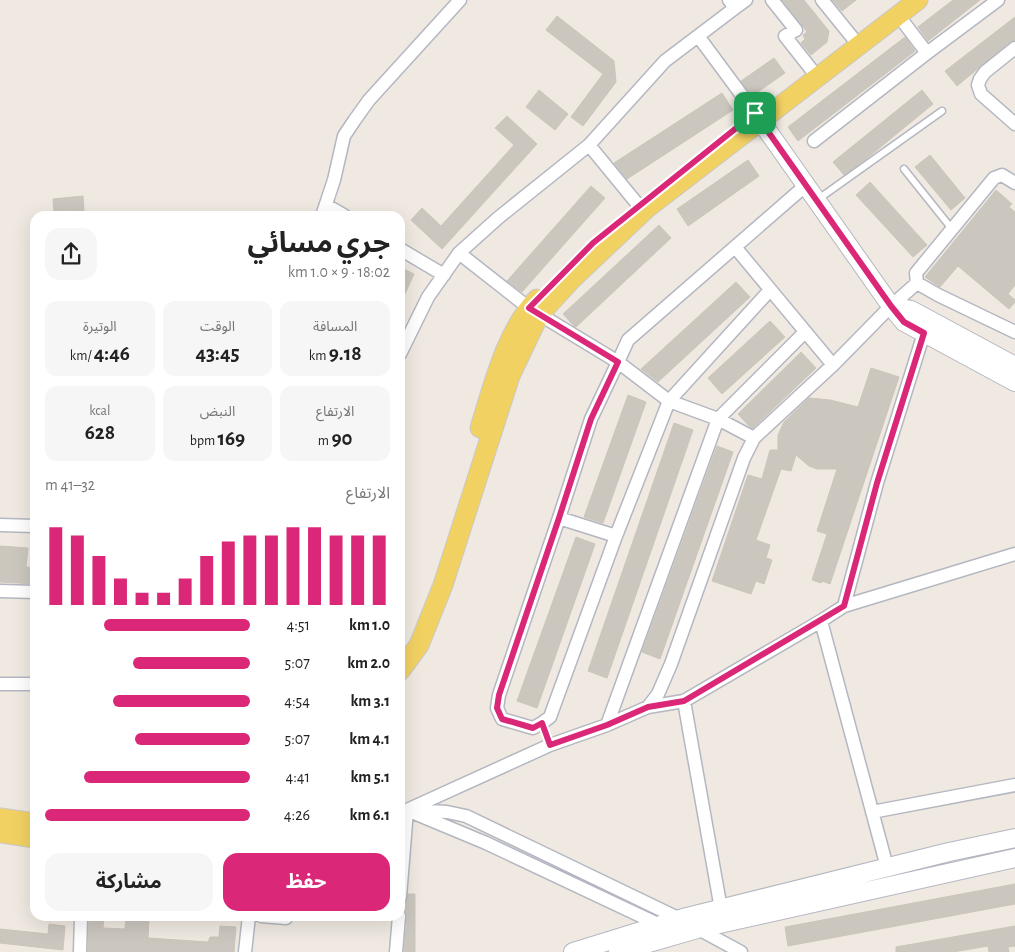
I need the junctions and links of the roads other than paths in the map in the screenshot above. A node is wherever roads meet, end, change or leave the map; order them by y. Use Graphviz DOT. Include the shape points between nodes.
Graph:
graph roads {
  1 [pos="460,0"];
  2 [pos="746,0"];
  3 [pos="772,0"];
  4 [pos="822,0"];
  5 [pos="918,0"];
  6 [pos="998,0"];
  7 [pos="732,4"];
  8 [pos="898,8"];
  9 [pos="698,36"];
  10 [pos="852,37"];
  11 [pos="1015,48"];
  12 [pos="927,53"];
  13 [pos="812,69"];
  14 [pos="942,111"];
  15 [pos="758,117"];
  16 [pos="1015,124"];
  17 [pos="814,141"];
  18 [pos="589,145"];
  19 [pos="904,168"];
  20 [pos="1015,183"];
  21 [pos="805,186"];
  22 [pos="816,201"];
  23 [pos="639,206"];
  24 [pos="324,211"];
  25 [pos="952,229"];
  26 [pos="735,247"];
  27 [pos="405,252"];
  28 [pos="459,252"];
  29 [pos="444,275"];
  30 [pos="917,283"];
  31 [pos="770,290"];
  32 [pos="891,306"];
  33 [pos="534,311"];
  34 [pos="805,332"];
  35 [pos="1015,332"];
  36 [pos="924,333"];
  37 [pos="405,344"];
  38 [pos="618,362"];
  39 [pos="832,365"];
  40 [pos="1015,366"];
  41 [pos="1015,382"];
  42 [pos="669,400"];
  43 [pos="718,419"];
  44 [pos="754,438"];
  45 [pos="559,518"];
  46 [pos="0,525"];
  47 [pos="30,526"];
  48 [pos="616,536"];
  49 [pos="1015,554"];
  50 [pos="0,591"];
  51 [pos="30,592"];
  52 [pos="844,606"];
  53 [pos="821,621"];
  54 [pos="405,645"];
  55 [pos="405,664"];
  56 [pos="0,684"];
  57 [pos="30,684"];
  58 [pos="684,701"];
  59 [pos="648,707"];
  60 [pos="542,723"];
  61 [pos="607,725"];
  62 [pos="550,745"];
  63 [pos="1015,785"];
  64 [pos="405,809"];
  65 [pos="405,810"];
  66 [pos="405,811"];
  67 [pos="872,812"];
  68 [pos="0,818"];
  69 [pos="30,822"];
  70 [pos="0,832"];
  71 [pos="30,837"];
  72 [pos="1015,838"];
  73 [pos="1015,858"];
  74 [pos="888,868"];
  75 [pos="722,909"];
  76 [pos="680,919"];
  77 [pos="81,921"];
  78 [pos="248,921"];
  79 [pos="398,921"];
  80 [pos="660,926"];
  81 [pos="697,929"];
  82 [pos="80,952"];
  83 [pos="245,952"];
  84 [pos="396,952"];
  85 [pos="573,952"];
  86 [pos="618,952"];
  87 [pos="741,952"];
  1 -- 24 [label="street" via="369,100 344,136"];
  2 -- 7 [label="street"];
  3 -- 13 [label="street" via="796,30 785,36"];
  4 -- 10 [label="street"];
  5 -- 8 [label="main road"];
  6 -- 12 [label="street"];
  7 -- 9 [label="street"];
  8 -- 10 [label="main road"];
  8 -- 12 [label="street"];
  8 -- 15 [label="main road"];
  9 -- 15 [label="street"];
  9 -- 18 [label="street" via="665,61"];
  10 -- 13 [label="main road"];
  11 -- 16 [label="street" via="985,72 978,85 981,94"];
  12 -- 17 [label="street"];
  13 -- 15 [label="main road"];
  14 -- 22 [label="lane"];
  15 -- 21 [label="main road"];
  15 -- 23 [label="main road"];
  15 -- 33 [label="main road" via="646,209"];
  18 -- 23 [label="street"];
  18 -- 28 [label="street"];
  19 -- 25 [label="lane"];
  20 -- 25 [label="street" via="1002,175 994,178"];
  21 -- 22 [label="main road"];
  21 -- 26 [label="street"];
  22 -- 32 [label="main road"];
  23 -- 33 [label="main road" via="593,243"];
  25 -- 30 [label="street" via="916,273"];
  26 -- 31 [label="street"];
  26 -- 38 [label="street" via="628,340"];
  27 -- 29 [label="street"];
  28 -- 29 [label="street"];
  28 -- 33 [label="street"];
  29 -- 37 [label="street" via="428,298"];
  30 -- 32 [label="street"];
  30 -- 35 [label="street"];
  31 -- 34 [label="street"];
  31 -- 42 [label="street"];
  32 -- 36 [label="main road" via="904,322"];
  32 -- 39 [label="street"];
  32 -- 40 [label="main road" via="911,310"];
  33 -- 38 [label="street"];
  33 -- 54 [label="main road" via="512,336 493,384 435,579"];
  33 -- 55 [label="main road" via="443,585 419,645"];
  34 -- 39 [label="street"];
  34 -- 43 [label="street"];
  36 -- 41 [label="main road"];
  36 -- 52 [label="street" via="877,483"];
  38 -- 42 [label="street"];
  38 -- 45 [label="street" via="591,419"];
  39 -- 44 [label="street"];
  42 -- 43 [label="street"];
  42 -- 48 [label="street"];
  43 -- 44 [label="street"];
  43 -- 61 [label="street"];
  44 -- 59 [label="street" via="671,664 658,694"];
  45 -- 48 [label="street"];
  45 -- 60 [label="street" via="497,708 502,719 533,728"];
  46 -- 47 [label="street"];
  48 -- 60 [label="street" via="550,716"];
  49 -- 52 [label="street"];
  50 -- 51 [label="street"];
  52 -- 53 [label="street"];
  53 -- 58 [label="street"];
  53 -- 67 [label="street"];
  56 -- 57 [label="street"];
  58 -- 59 [label="street"];
  58 -- 75 [label="street"];
  59 -- 61 [label="street"];
  60 -- 62 [label="street"];
  61 -- 62 [label="street"];
  62 -- 64 [label="street"];
  63 -- 67 [label="street"];
  65 -- 76 [label="street" via="466,816"];
  66 -- 80 [label="street" via="486,843"];
  67 -- 74 [label="street"];
  68 -- 69 [label="main road"];
  70 -- 71 [label="main road"];
  72 -- 74 [label="main road"];
  73 -- 81 [label="main road"];
  74 -- 75 [label="main road"];
  75 -- 76 [label="main road"];
  76 -- 80 [label="main road"];
  76 -- 81 [label="street"];
  77 -- 82 [label="street"];
  78 -- 83 [label="street"];
  79 -- 84 [label="street"];
  80 -- 81 [label="street"];
  80 -- 85 [label="main road"];
  81 -- 86 [label="main road"];
  81 -- 87 [label="street"];
}
